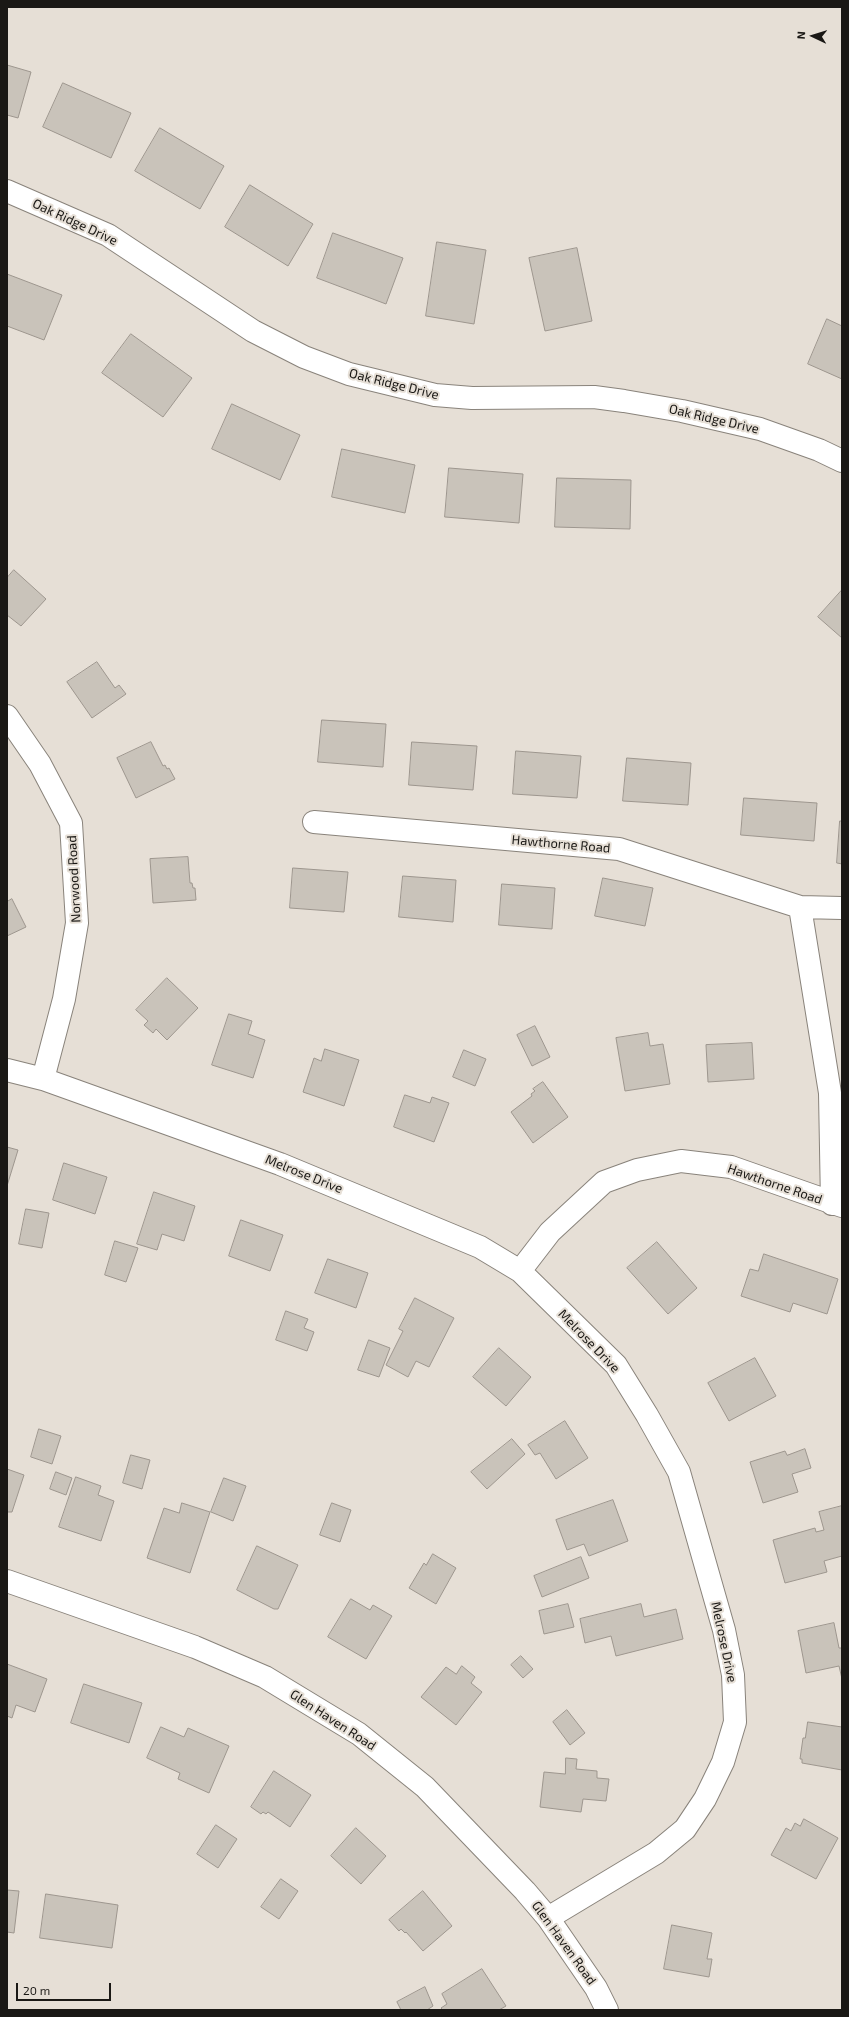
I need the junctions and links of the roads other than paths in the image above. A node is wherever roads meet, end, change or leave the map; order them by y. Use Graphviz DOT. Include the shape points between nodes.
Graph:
graph roads {
  1 [pos="7,191"];
  2 [pos="842,461"];
  3 [pos="7,716"];
  4 [pos="314,822"];
  5 [pos="800,907"];
  6 [pos="842,908"];
  7 [pos="7,1070"];
  8 [pos="43,1079"];
  9 [pos="837,1205"];
  10 [pos="520,1271"];
  11 [pos="7,1581"];
  12 [pos="548,1918"];
  13 [pos="607,2010"];
  1 -- 2 [label="street, Oak Ridge Drive" via="108,235 253,331 349,374 435,396 594,398 682,411 760,429"];
  3 -- 8 [label="street, Norwood Road" via="40,764 71,823 78,923 64,999"];
  4 -- 5 [label="street, Hawthorne Road" via="619,849"];
  5 -- 6 [label="street, Hawthorne Road"];
  5 -- 9 [label="street, Hawthorne Road" via="830,1093"];
  7 -- 8 [label="street, Melrose Drive"];
  8 -- 10 [label="street, Melrose Drive" via="280,1164 480,1247"];
  9 -- 10 [label="street, Hawthorne Road" via="731,1167 681,1161 637,1170 604,1182 550,1232"];
  10 -- 12 [label="street, Melrose Drive" via="616,1365 679,1472 724,1630 733,1675 735,1722 723,1762 705,1799 685,1829 656,1853"];
  11 -- 12 [label="street, Glen Haven Road" via="194,1647 265,1677 359,1734 425,1787"];
  12 -- 13 [label="street, Glen Haven Road" via="596,1988"];
}
